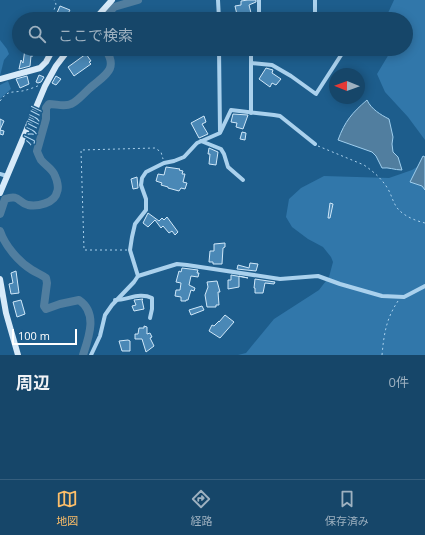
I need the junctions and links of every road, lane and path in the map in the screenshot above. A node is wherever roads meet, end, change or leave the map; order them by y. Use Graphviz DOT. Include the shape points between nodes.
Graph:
graph roads {
  1 [pos="54,0"];
  2 [pos="112,0"];
  3 [pos="218,0"];
  4 [pos="259,0"];
  5 [pos="315,0"];
  6 [pos="53,12"];
  7 [pos="102,12"];
  8 [pos="219,12"];
  9 [pos="259,12"];
  10 [pos="315,12"];
  11 [pos="49,56"];
  12 [pos="64,56"];
  13 [pos="219,56"];
  14 [pos="251,56"];
  15 [pos="340,56"];
  16 [pos="251,63"];
  17 [pos="0,79"];
  18 [pos="45,86"];
  19 [pos="0,101"];
  20 [pos="251,113"];
  21 [pos="220,133"];
  22 [pos="201,141"];
  23 [pos="315,144"];
  24 [pos="164,163"];
  25 [pos="0,174"];
  26 [pos="7,176"];
  27 [pos="243,180"];
  28 [pos="0,193"];
  29 [pos="425,223"];
  30 [pos="130,250"];
  31 [pos="138,276"];
  32 [pos="0,279"];
  33 [pos="425,286"];
  34 [pos="401,297"];
  35 [pos="115,300"];
  36 [pos="3,313"];
  37 [pos="150,318"];
  38 [pos="18,355"];
  39 [pos="92,355"];
  40 [pos="382,355"];
  1 -- 6 [label="path" via="56,4"];
  2 -- 7 [label="main road"];
  3 -- 8 [label="street"];
  4 -- 9 [label="street"];
  5 -- 10 [label="street"];
  11 -- 17 [label="main road" via="40,68"];
  12 -- 18 [label="main road"];
  13 -- 21 [label="street"];
  14 -- 16 [label="street"];
  15 -- 16 [label="street" via="316,94 272,65"];
  16 -- 20 [label="street"];
  18 -- 19 [label="path" via="41,84 23,91 9,92"];
  18 -- 26 [label="main road"];
  20 -- 21 [label="street" via="231,110"];
  20 -- 23 [label="street" via="280,116"];
  21 -- 22 [label="street"];
  22 -- 24 [label="street" via="184,157"];
  22 -- 27 [label="street" via="221,149 228,167"];
  23 -- 29 [label="path" via="370,169 379,177 402,213"];
  24 -- 30 [label="street" via="146,172 142,178 146,210 135,224"];
  24 -- 30 [label="path" via="161,152 155,148 81,150 84,250"];
  25 -- 26 [label="street"];
  26 -- 28 [label="main road"];
  30 -- 31 [label="street"];
  31 -- 34 [label="street" via="177,264 280,279 318,276 368,293"];
  31 -- 35 [label="street"];
  32 -- 36 [label="main road"];
  33 -- 34 [label="street"];
  34 -- 40 [label="path" via="390,313"];
  35 -- 37 [label="street" via="143,295 152,298"];
  35 -- 39 [label="street" via="105,315"];
  36 -- 38 [label="main road"];
}
